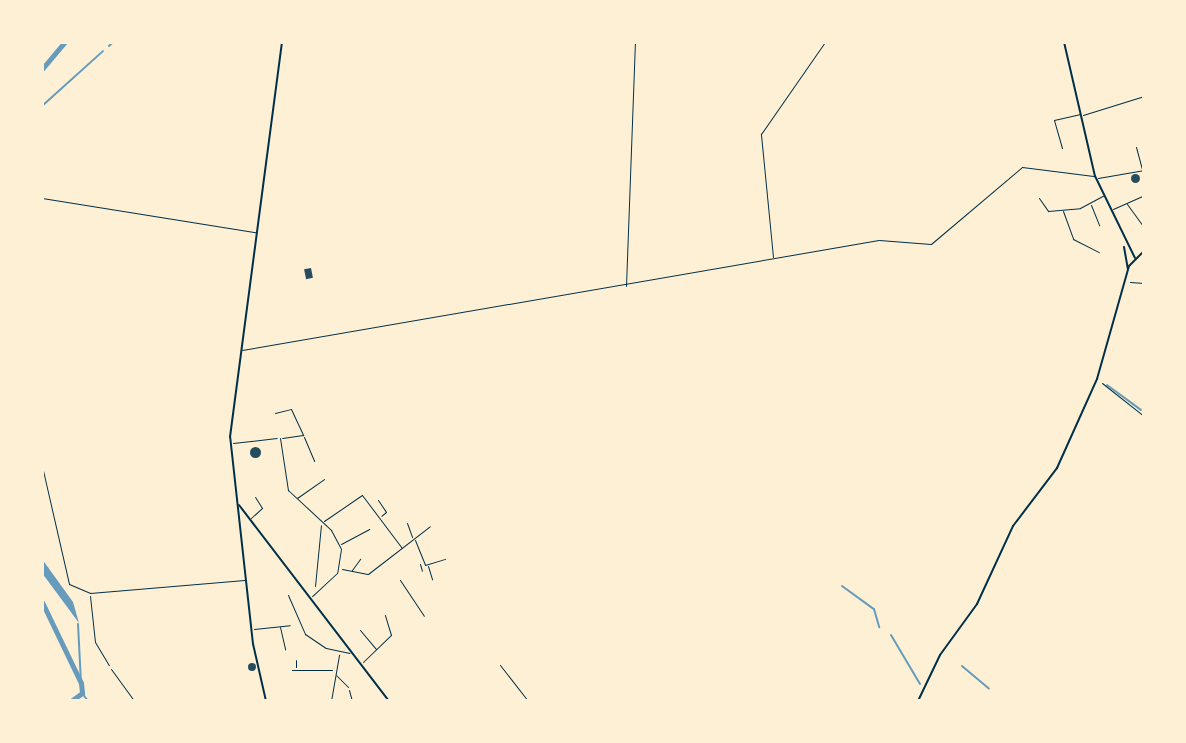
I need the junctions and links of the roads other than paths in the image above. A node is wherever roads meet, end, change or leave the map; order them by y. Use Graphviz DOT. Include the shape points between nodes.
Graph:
graph roads {
  1 [pos="282,42"];
  2 [pos="635,42"];
  3 [pos="825,42"];
  4 [pos="1064,42"];
  5 [pos="1144,96"];
  6 [pos="1081,114"];
  7 [pos="1144,147"];
  8 [pos="1062,148"];
  9 [pos="1143,171"];
  10 [pos="1096,177"];
  11 [pos="1105,194"];
  12 [pos="1144,195"];
  13 [pos="42,198"];
  14 [pos="1039,198"];
  15 [pos="1126,202"];
  16 [pos="1089,203"];
  17 [pos="1062,208"];
  18 [pos="1114,209"];
  19 [pos="1100,225"];
  20 [pos="1144,228"];
  21 [pos="257,232"];
  22 [pos="1124,244"];
  23 [pos="1144,251"];
  24 [pos="1099,252"];
  25 [pos="1135,258"];
  26 [pos="774,260"];
  27 [pos="1128,270"];
  28 [pos="626,288"];
  29 [pos="243,350"];
  30 [pos="43,379"];
  31 [pos="42,406"];
  32 [pos="275,413"];
  33 [pos="303,435"];
  34 [pos="280,438"];
  35 [pos="231,443"];
  36 [pos="314,461"];
  37 [pos="42,466"];
  38 [pos="324,480"];
  39 [pos="255,497"];
  40 [pos="348,498"];
  41 [pos="295,499"];
  42 [pos="378,500"];
  43 [pos="350,502"];
  44 [pos="238,505"];
  45 [pos="379,517"];
  46 [pos="251,518"];
  47 [pos="322,522"];
  48 [pos="407,523"];
  49 [pos="430,526"];
  50 [pos="369,529"];
  51 [pos="414,539"];
  52 [pos="339,545"];
  53 [pos="402,548"];
  54 [pos="360,559"];
  55 [pos="445,559"];
  56 [pos="421,562"];
  57 [pos="428,566"];
  58 [pos="340,568"];
  59 [pos="422,571"];
  60 [pos="351,572"];
  61 [pos="432,579"];
  62 [pos="247,580"];
  63 [pos="90,593"];
  64 [pos="288,595"];
  65 [pos="312,596"];
  66 [pos="385,615"];
  67 [pos="280,625"];
  68 [pos="290,625"];
  69 [pos="251,629"];
  70 [pos="360,630"];
  71 [pos="285,649"];
  72 [pos="354,651"];
  73 [pos="378,651"];
  74 [pos="340,652"];
  75 [pos="296,660"];
  76 [pos="363,662"];
  77 [pos="109,665"];
  78 [pos="500,665"];
  79 [pos="292,670"];
  80 [pos="296,670"];
  81 [pos="335,670"];
  82 [pos="334,674"];
  83 [pos="348,687"];
  84 [pos="266,701"];
  85 [pos="325,701"];
  86 [pos="331,701"];
  87 [pos="389,701"];
  88 [pos="528,701"];
  89 [pos="918,701"];
  1 -- 21 [label="street"];
  2 -- 28 [label="street"];
  3 -- 26 [label="street" via="761,134"];
  4 -- 6 [label="street"];
  5 -- 6 [label="street"];
  6 -- 8 [label="street" via="1054,120"];
  6 -- 10 [label="street"];
  7 -- 9 [label="street" via="1137,148"];
  9 -- 10 [label="street"];
  10 -- 11 [label="street"];
  10 -- 26 [label="street" via="1027,166 936,242 890,238"];
  11 -- 16 [label="street"];
  11 -- 18 [label="street"];
  12 -- 15 [label="street"];
  13 -- 21 [label="street"];
  14 -- 17 [label="street" via="1047,211"];
  15 -- 18 [label="street"];
  15 -- 20 [label="street"];
  16 -- 17 [label="street"];
  16 -- 19 [label="street"];
  17 -- 24 [label="street" via="1073,239"];
  18 -- 22 [label="street"];
  21 -- 29 [label="street"];
  22 -- 25 [label="street"];
  22 -- 27 [label="street"];
  23 -- 25 [label="street"];
  25 -- 27 [label="street"];
  26 -- 28 [label="street"];
  27 -- 89 [label="street" via="1097,379 1057,468 1013,526 977,604 940,655"];
  28 -- 29 [label="street"];
  29 -- 35 [label="street"];
  30 -- 31 [label="street"];
  32 -- 33 [label="street" via="291,409"];
  33 -- 34 [label="street"];
  33 -- 36 [label="street"];
  34 -- 35 [label="street"];
  34 -- 41 [label="street" via="285,483"];
  35 -- 44 [label="street"];
  37 -- 63 [label="street" via="68,583"];
  38 -- 41 [label="street"];
  39 -- 46 [label="street" via="262,508"];
  40 -- 43 [label="street"];
  41 -- 47 [label="street"];
  42 -- 45 [label="street" via="387,511"];
  43 -- 45 [label="street" via="362,495"];
  43 -- 47 [label="street"];
  44 -- 46 [label="street"];
  44 -- 62 [label="street"];
  45 -- 53 [label="street"];
  46 -- 65 [label="street"];
  47 -- 52 [label="street"];
  48 -- 51 [label="street"];
  49 -- 51 [label="street"];
  50 -- 52 [label="street"];
  51 -- 53 [label="street"];
  51 -- 56 [label="street"];
  52 -- 58 [label="street"];
  53 -- 60 [label="street" via="368,574"];
  54 -- 60 [label="street"];
  55 -- 57 [label="street"];
  56 -- 57 [label="street"];
  56 -- 59 [label="street"];
  57 -- 61 [label="street"];
  58 -- 60 [label="street"];
  58 -- 65 [label="street"];
  62 -- 63 [label="street"];
  62 -- 69 [label="street"];
  63 -- 77 [label="street" via="95,642"];
  64 -- 74 [label="street" via="305,634"];
  65 -- 72 [label="street"];
  66 -- 73 [label="street" via="391,632"];
  67 -- 68 [label="street"];
  67 -- 69 [label="street"];
  67 -- 71 [label="street"];
  69 -- 84 [label="street"];
  70 -- 73 [label="street"];
  72 -- 74 [label="street"];
  72 -- 76 [label="street"];
  73 -- 76 [label="street"];
  74 -- 81 [label="street"];
  75 -- 80 [label="street"];
  76 -- 87 [label="street"];
  78 -- 88 [label="street"];
  79 -- 80 [label="street"];
  80 -- 81 [label="street"];
  81 -- 82 [label="street"];
  82 -- 83 [label="street"];
  82 -- 86 [label="street"];
  85 -- 86 [label="street"];
}
